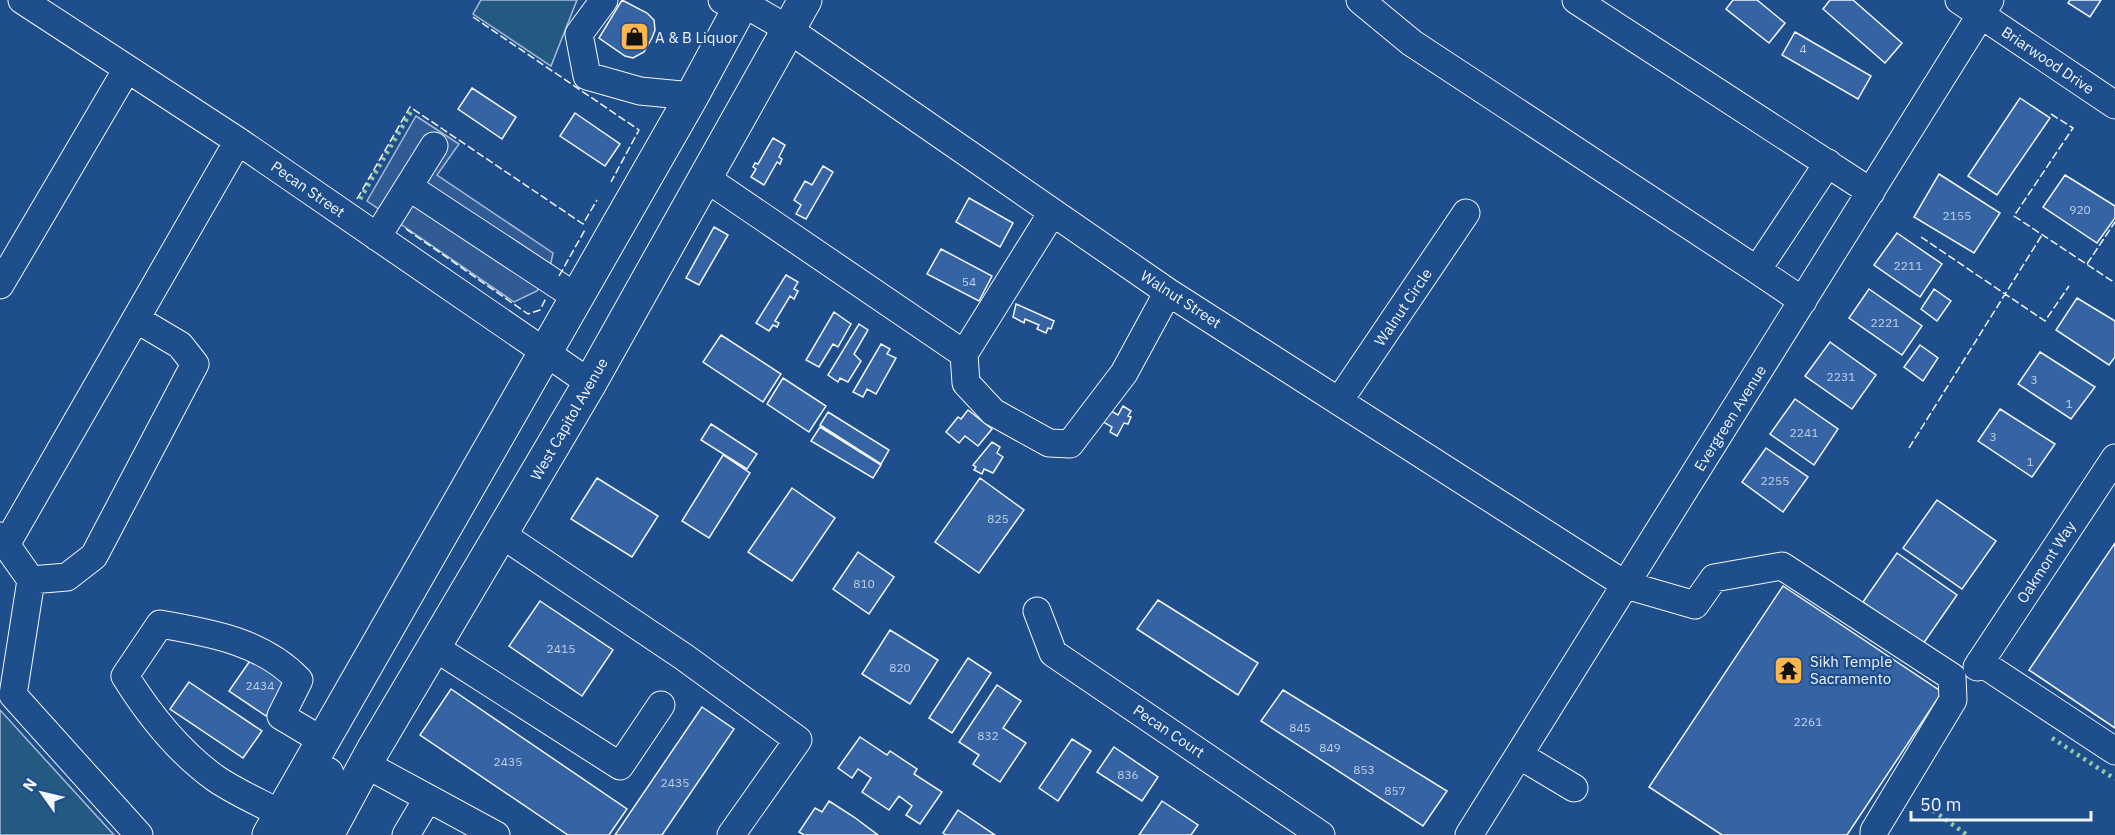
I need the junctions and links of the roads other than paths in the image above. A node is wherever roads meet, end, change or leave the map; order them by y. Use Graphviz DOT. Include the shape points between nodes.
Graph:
graph roads {
  1 [pos="22,0"];
  2 [pos="604,0"];
  3 [pos="805,0"];
  4 [pos="1360,0"];
  5 [pos="1576,0"];
  6 [pos="1959,0"];
  7 [pos="736,1"];
  8 [pos="1986,7"];
  9 [pos="788,28"];
  10 [pos="127,69"];
  11 [pos="692,96"];
  12 [pos="2115,105"];
  13 [pos="238,141"];
  14 [pos="434,146"];
  15 [pos="1828,163"];
  16 [pos="707,179"];
  17 [pos="409,187"];
  18 [pos="1871,192"];
  19 [pos="1052,213"];
  20 [pos="1466,213"];
  21 [pos="377,237"];
  22 [pos="1757,270"];
  23 [pos="0,285"];
  24 [pos="1168,292"];
  25 [pos="576,297"];
  26 [pos="1803,301"];
  27 [pos="136,319"];
  28 [pos="544,352"];
  29 [pos="964,354"];
  30 [pos="590,383"];
  31 [pos="1339,401"];
  32 [pos="2115,458"];
  33 [pos="501,534"];
  34 [pos="3,539"];
  35 [pos="427,558"];
  36 [pos="31,580"];
  37 [pos="1626,585"];
  38 [pos="1038,611"];
  39 [pos="434,647"];
  40 [pos="661,705"];
  41 [pos="323,741"];
  42 [pos="2115,751"];
  43 [pos="1519,755"];
  44 [pos="365,764"];
  45 [pos="1574,788"];
  46 [pos="428,798"];
  47 [pos="283,828"];
  48 [pos="139,835"];
  49 [pos="327,835"];
  50 [pos="406,835"];
  51 [pos="496,835"];
  52 [pos="731,835"];
  53 [pos="1321,835"];
  54 [pos="1469,835"];
  55 [pos="1874,835"];
  1 -- 10 [label="street, Pecan Street"];
  2 -- 11 [label="street" via="579,34 587,76 640,91"];
  3 -- 9 [label="main road, West Capitol Avenue"];
  4 -- 22 [label="street" via="1412,44"];
  5 -- 15 [label="street"];
  6 -- 8 [label="street, Briarwood Drive"];
  7 -- 9 [label="street, Walnut Street"];
  7 -- 11 [label="main road"];
  8 -- 12 [label="street, Briarwood Drive"];
  8 -- 18 [label="street, Evergreen Avenue"];
  9 -- 16 [label="main road, West Capitol Avenue"];
  9 -- 19 [label="street, Walnut Street"];
  10 -- 13 [label="street, Pecan Street"];
  10 -- 23 [label="street"];
  11 -- 25 [label="main road"];
  13 -- 21 [label="street, Pecan Street"];
  13 -- 27 [label="street"];
  14 -- 17 [label="street"];
  15 -- 18 [label="street"];
  15 -- 22 [label="street"];
  16 -- 29 [label="street"];
  16 -- 30 [label="main road, West Capitol Avenue"];
  17 -- 21 [label="street"];
  17 -- 25 [label="street"];
  18 -- 26 [label="street, Evergreen Avenue"];
  19 -- 24 [label="street, Walnut Street"];
  19 -- 29 [label="street"];
  20 -- 31 [label="street, Walnut Circle"];
  21 -- 28 [label="street, Pecan Street"];
  22 -- 26 [label="street"];
  24 -- 29 [label="street" via="1124,373 1070,444 1049,443 993,412 966,382"];
  24 -- 31 [label="street, Walnut Street"];
  25 -- 28 [label="main road"];
  26 -- 37 [label="street, Evergreen Avenue"];
  27 -- 34 [label="street"];
  27 -- 36 [label="street" via="180,345 195,364 94,556 67,577"];
  28 -- 30 [label="street, Pecan Street"];
  28 -- 35 [label="main road"];
  30 -- 33 [label="main road, West Capitol Avenue"];
  31 -- 37 [label="street, Walnut Street"];
  32 -- 42 [label="street, Oakmont Way" via="1978,665"];
  33 -- 39 [label="main road, West Capitol Avenue"];
  33 -- 52 [label="street" via="684,657 798,740"];
  34 -- 36 [label="street"];
  35 -- 41 [label="main road"];
  35 -- 44 [label="main road" via="433,581 425,603 369,699 362,737"];
  36 -- 48 [label="street" via="13,694"];
  37 -- 43 [label="street, Evergreen Avenue"];
  37 -- 55 [label="street, Walnut Street" via="1695,606 1714,578 1782,566 1952,677 1953,700"];
  38 -- 53 [label="street, Pecan Court" via="1053,653"];
  39 -- 40 [label="street" via="620,766"];
  39 -- 44 [label="main road, West Capitol Avenue"];
  41 -- 47 [label="main road" via="329,770"];
  41 -- 47 [label="street" via="281,716 299,680 287,668 234,639 160,624 125,676 141,702 176,742"];
  43 -- 45 [label="street"];
  43 -- 54 [label="street, Evergreen Avenue"];
  44 -- 46 [label="street"];
  44 -- 49 [label="main road, West Capitol Avenue"];
  46 -- 50 [label="street"];
  46 -- 51 [label="street"];
}
